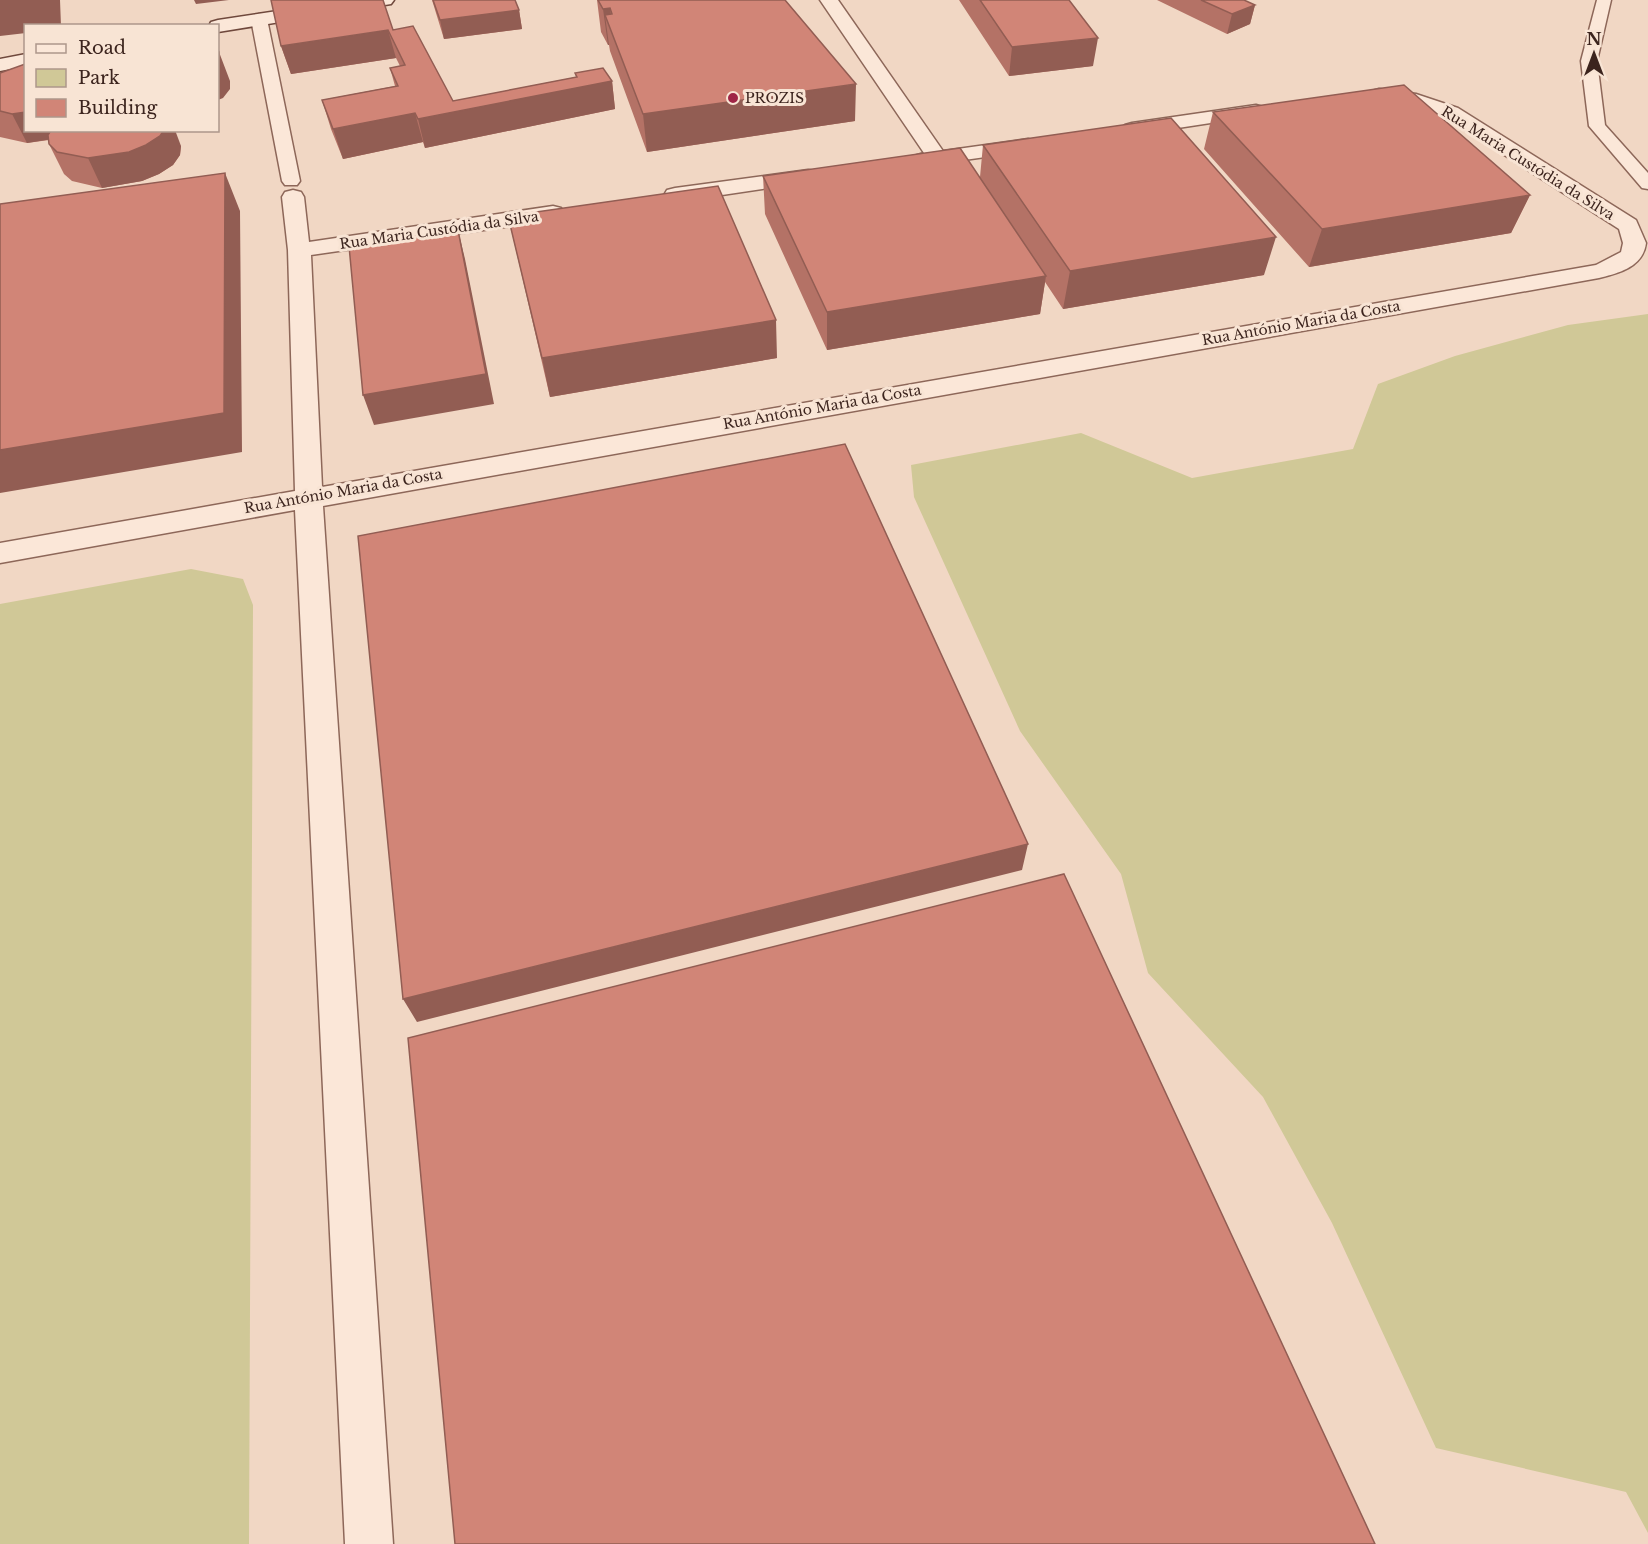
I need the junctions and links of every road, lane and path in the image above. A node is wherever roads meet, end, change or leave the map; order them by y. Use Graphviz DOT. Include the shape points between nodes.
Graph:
graph roads {
  1 [pos="385,0"];
  2 [pos="829,0"];
  3 [pos="1604,0"];
  4 [pos="259,19"];
  5 [pos="219,26"];
  6 [pos="24,60"];
  7 [pos="0,65"];
  8 [pos="1355,97"];
  9 [pos="1274,109"];
  10 [pos="1112,132"];
  11 [pos="1042,142"];
  12 [pos="938,158"];
  13 [pos="903,163"];
  14 [pos="832,173"];
  15 [pos="1648,184"];
  16 [pos="292,189"];
  17 [pos="655,198"];
  18 [pos="572,210"];
  19 [pos="1636,247"];
  20 [pos="299,250"];
  21 [pos="309,497"];
  22 [pos="0,553"];
  23 [pos="369,1544"];
  1 -- 4 [label="street"];
  2 -- 12 [label="street"];
  3 -- 15 [label="lane" via="1589,61 1597,126"];
  4 -- 5 [label="street"];
  4 -- 16 [label="lane"];
  6 -- 7 [label="street"];
  8 -- 19 [label="street, Rua Maria Custódia da Silva" via="1403,96 1452,112 1628,225"];
  9 -- 10 [label="street"];
  11 -- 12 [label="street"];
  12 -- 13 [label="street"];
  14 -- 17 [label="street"];
  16 -- 20 [label="street"];
  18 -- 20 [label="street, Rua Maria Custódia da Silva"];
  19 -- 21 [label="street, Rua António Maria da Costa" via="1628,258 1599,271"];
  20 -- 21 [label="street"];
  21 -- 22 [label="street, Rua António Maria da Costa"];
  21 -- 23 [label="street"];
}
